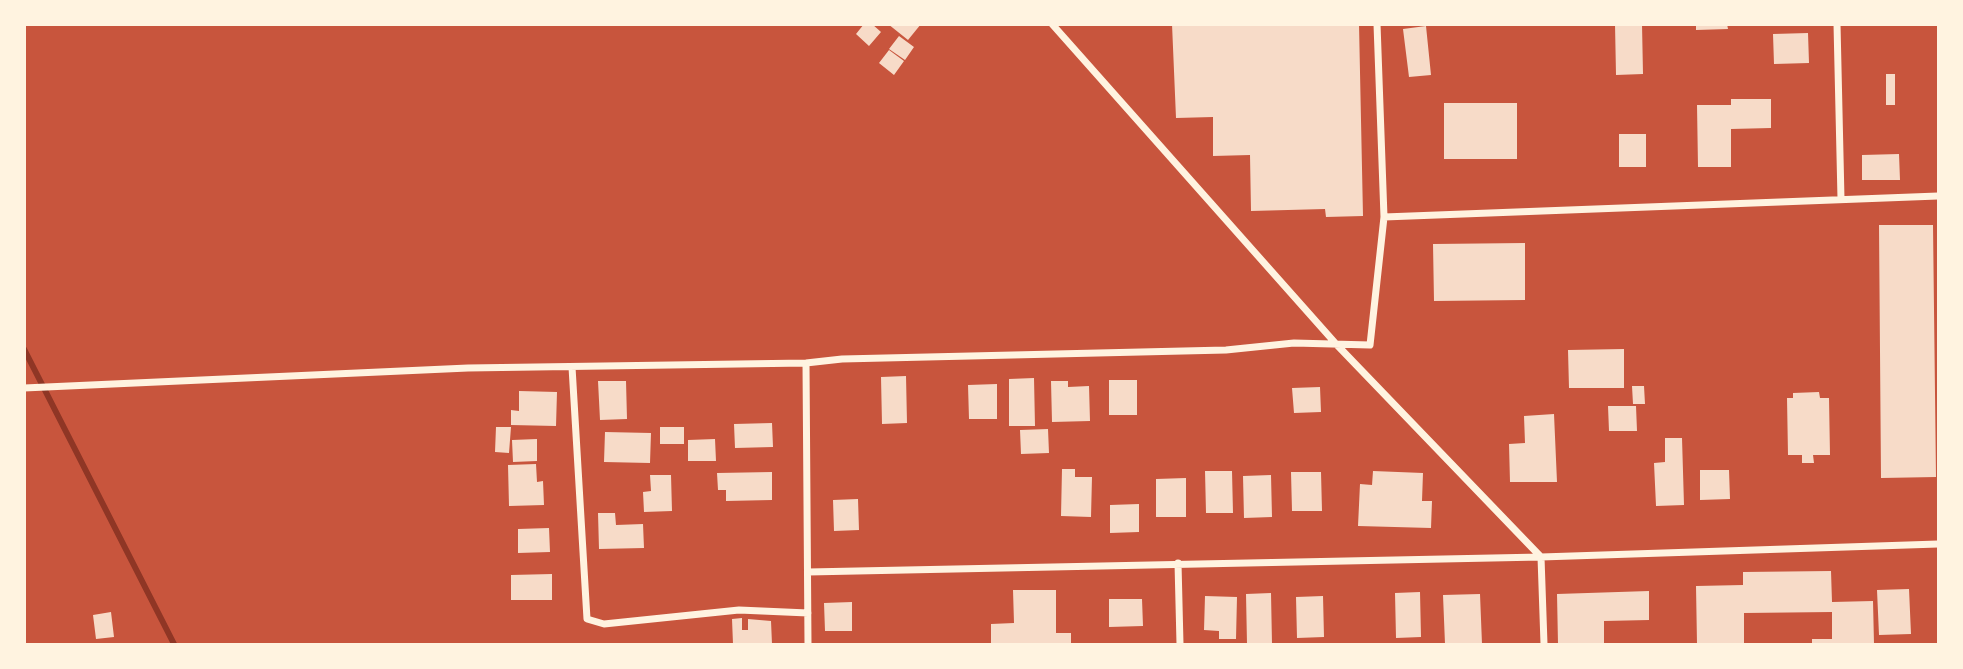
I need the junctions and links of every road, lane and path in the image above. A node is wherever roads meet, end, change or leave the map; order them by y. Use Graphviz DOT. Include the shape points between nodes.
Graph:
graph roads {
  1 [pos="1052,24"];
  2 [pos="1377,24"];
  3 [pos="1837,24"];
  4 [pos="1938,196"];
  5 [pos="1841,199"];
  6 [pos="1384,217"];
  7 [pos="1337,345"];
  8 [pos="806,363"];
  9 [pos="572,367"];
  10 [pos="24,388"];
  11 [pos="1938,544"];
  12 [pos="1541,557"];
  13 [pos="1178,563"];
  14 [pos="808,572"];
  15 [pos="808,612"];
  16 [pos="808,645"];
  17 [pos="1180,645"];
  18 [pos="1544,645"];
  1 -- 7 [label="street"];
  2 -- 6 [label="street"];
  3 -- 5 [label="street"];
  4 -- 5 [label="street"];
  5 -- 6 [label="street"];
  6 -- 7 [label="street" via="1370,345"];
  7 -- 8 [label="street"];
  7 -- 12 [label="street"];
  8 -- 9 [label="street"];
  8 -- 14 [label="street"];
  9 -- 10 [label="street"];
  9 -- 15 [label="street" via="587,619 604,624 739,610"];
  11 -- 12 [label="street"];
  12 -- 13 [label="street"];
  12 -- 18 [label="street"];
  13 -- 14 [label="street"];
  13 -- 17 [label="street"];
  14 -- 15 [label="street"];
  15 -- 16 [label="street"];
}
